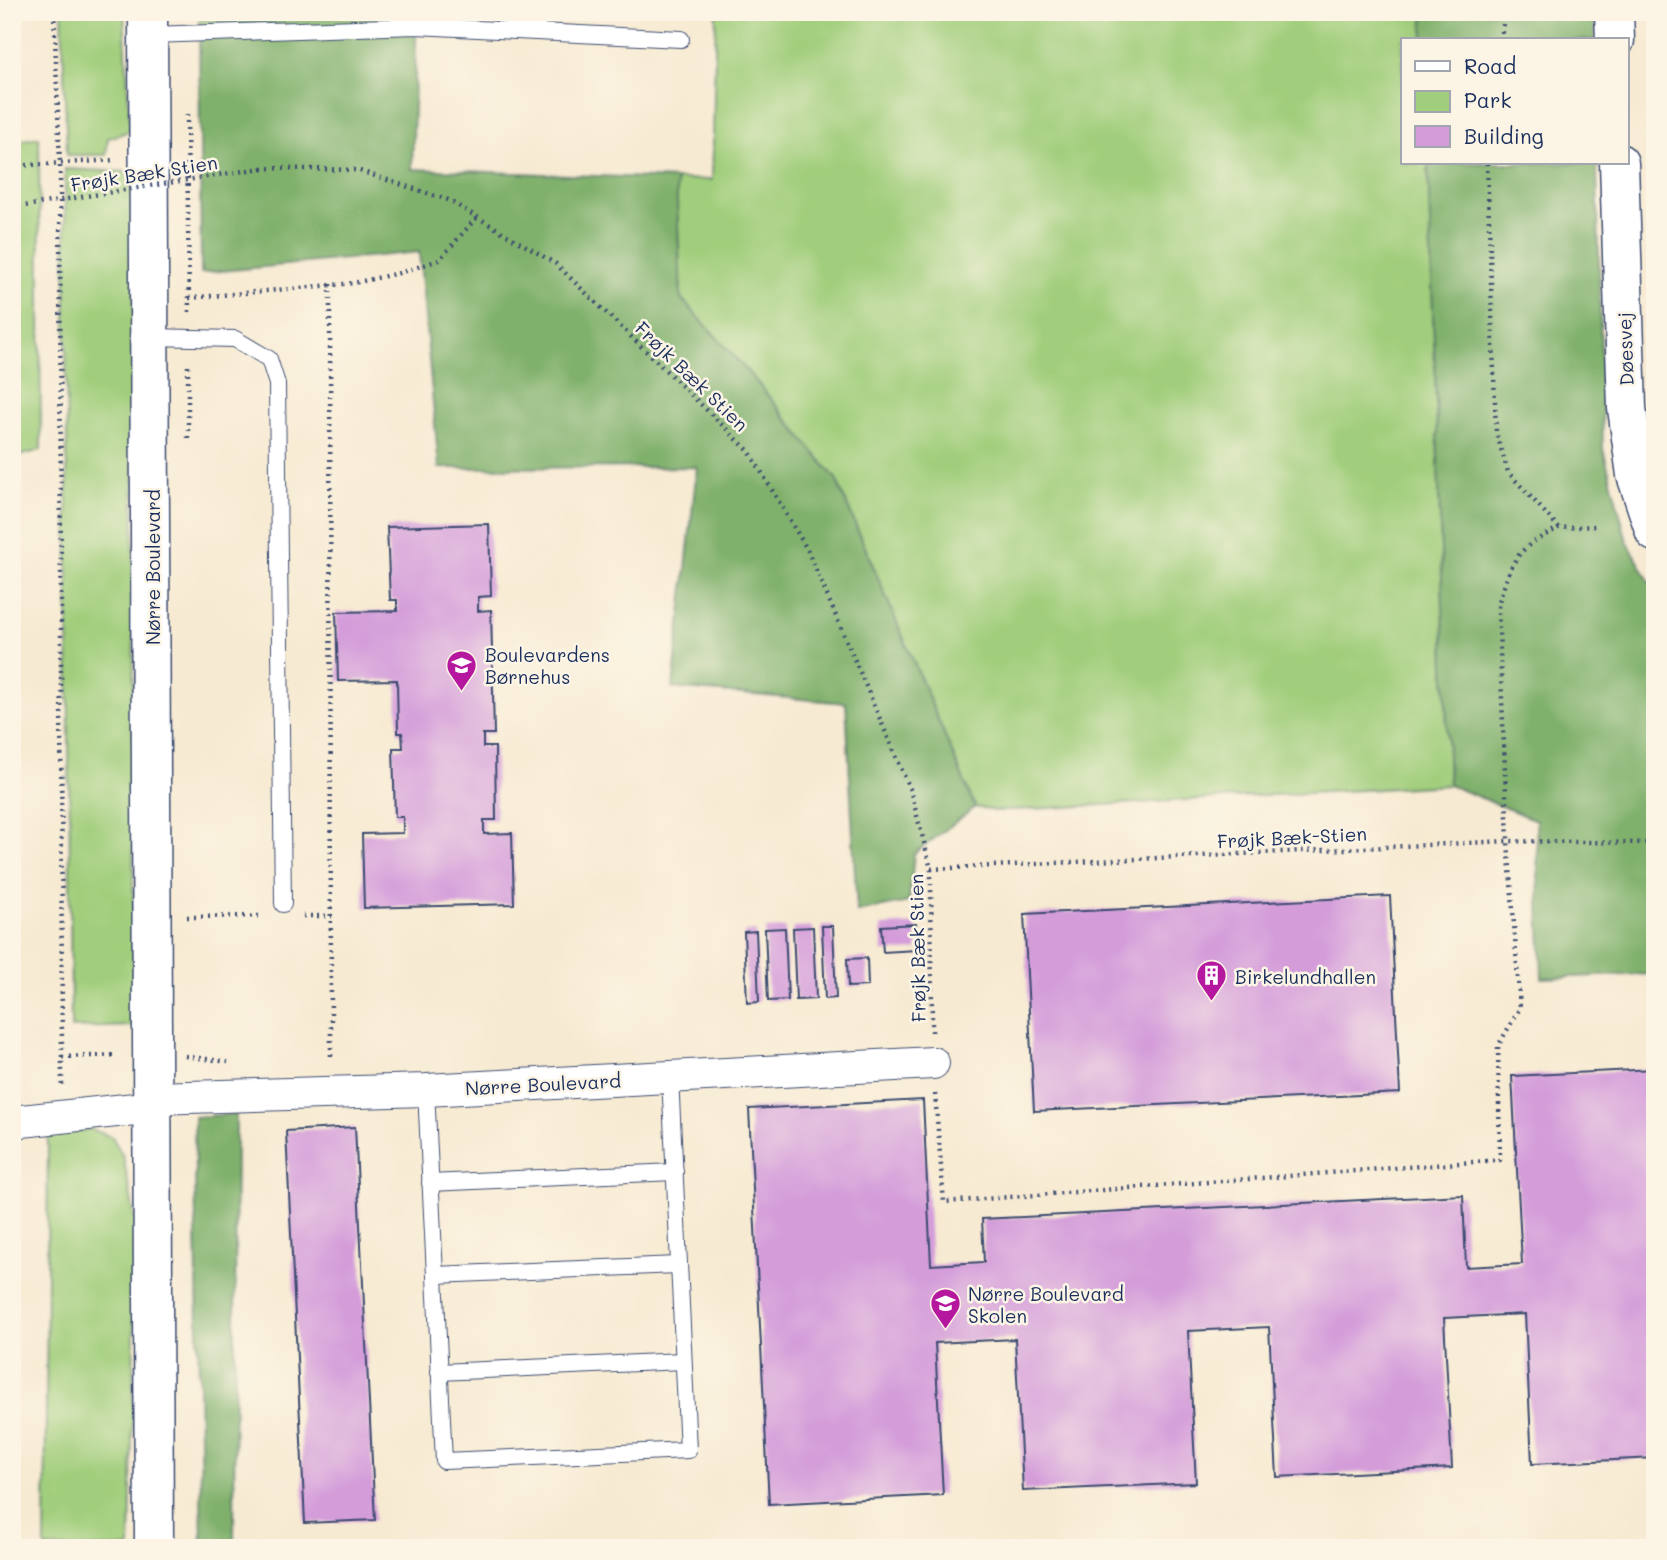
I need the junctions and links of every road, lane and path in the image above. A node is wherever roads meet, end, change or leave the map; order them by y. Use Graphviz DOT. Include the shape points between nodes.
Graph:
graph roads {
  1 [pos="54,12"];
  2 [pos="1505,12"];
  3 [pos="1614,12"];
  4 [pos="1654,12"];
  5 [pos="149,24"];
  6 [pos="1655,25"];
  7 [pos="1501,38"];
  8 [pos="1615,38"];
  9 [pos="681,39"];
  10 [pos="151,158"];
  11 [pos="60,162"];
  12 [pos="1487,164"];
  13 [pos="1619,164"];
  14 [pos="12,166"];
  15 [pos="12,208"];
  16 [pos="477,217"];
  17 [pos="330,284"];
  18 [pos="189,298"];
  19 [pos="151,337"];
  20 [pos="1596,526"];
  21 [pos="1559,528"];
  22 [pos="1655,532"];
  23 [pos="1508,841"];
  24 [pos="1655,843"];
  25 [pos="931,869"];
  26 [pos="288,910"];
  27 [pos="266,916"];
  28 [pos="332,916"];
  29 [pos="186,917"];
  30 [pos="932,1031"];
  31 [pos="918,1032"];
  32 [pos="153,1053"];
  33 [pos="62,1057"];
  34 [pos="345,1060"];
  35 [pos="331,1061"];
  36 [pos="318,1062"];
  37 [pos="237,1063"];
  38 [pos="933,1063"];
  39 [pos="670,1077"];
  40 [pos="426,1090"];
  41 [pos="154,1103"];
  42 [pos="62,1117"];
  43 [pos="12,1122"];
  44 [pos="675,1172"];
  45 [pos="430,1183"];
  46 [pos="678,1265"];
  47 [pos="435,1275"];
  48 [pos="683,1361"];
  49 [pos="439,1372"];
  50 [pos="155,1548"];
  1 -- 11 [label="path"];
  2 -- 7 [label="path"];
  3 -- 8 [label="street"];
  4 -- 6 [label="path"];
  5 -- 9 [label="lane, Nørre Boulevard" via="416,26"];
  5 -- 10 [label="street, Nørre Boulevard"];
  10 -- 11 [label="path"];
  10 -- 19 [label="street, Nørre Boulevard"];
  11 -- 14 [label="path"];
  11 -- 33 [label="path"];
  12 -- 21 [label="path" via="1496,433 1507,472"];
  13 -- 22 [label="street, Døesvej" via="1627,408 1636,475"];
  15 -- 16 [label="path, Frøjk Bæk Stien, bridge" via="262,168 357,170 448,200"];
  16 -- 17 [label="path" via="439,260 354,283"];
  16 -- 25 [label="path, Frøjk Bæk Stien" via="556,264 749,451 808,551 910,789"];
  17 -- 18 [label="path"];
  17 -- 28 [label="path"];
  19 -- 26 [label="lane" via="235,339 269,359 277,384"];
  19 -- 32 [label="street, Nørre Boulevard"];
  20 -- 21 [label="path"];
  21 -- 23 [label="path" via="1526,544 1510,569 1499,604"];
  23 -- 24 [label="path, Frøjk Bæk-Stien"];
  23 -- 25 [label="path, Frøjk Bæk-Stien"];
  23 -- 38 [label="path, Frøjk Bæk Stien" via="1520,1008 1498,1046 1500,1160 944,1202"];
  25 -- 30 [label="path, Frøjk Bæk Stien"];
  26 -- 28 [label="path"];
  27 -- 29 [label="path"];
  28 -- 35 [label="path"];
  30 -- 31 [label="path"];
  30 -- 38 [label="path, Frøjk Bæk Stien"];
  32 -- 33 [label="path"];
  32 -- 37 [label="path"];
  32 -- 41 [label="street, Nørre Boulevard"];
  33 -- 42 [label="path"];
  34 -- 35 [label="path"];
  35 -- 36 [label="path"];
  38 -- 39 [label="street, Nørre Boulevard"];
  39 -- 40 [label="street, Nørre Boulevard"];
  39 -- 44 [label="lane"];
  40 -- 41 [label="street, Nørre Boulevard"];
  40 -- 45 [label="lane"];
  41 -- 42 [label="street"];
  41 -- 50 [label="street, Nørre Boulevard"];
  42 -- 43 [label="street"];
  44 -- 45 [label="lane"];
  44 -- 46 [label="lane"];
  45 -- 47 [label="lane"];
  46 -- 47 [label="lane"];
  46 -- 48 [label="lane"];
  47 -- 49 [label="lane"];
  48 -- 49 [label="lane"];
  48 -- 49 [label="lane" via="688,1450 471,1460 443,1461"];
}
